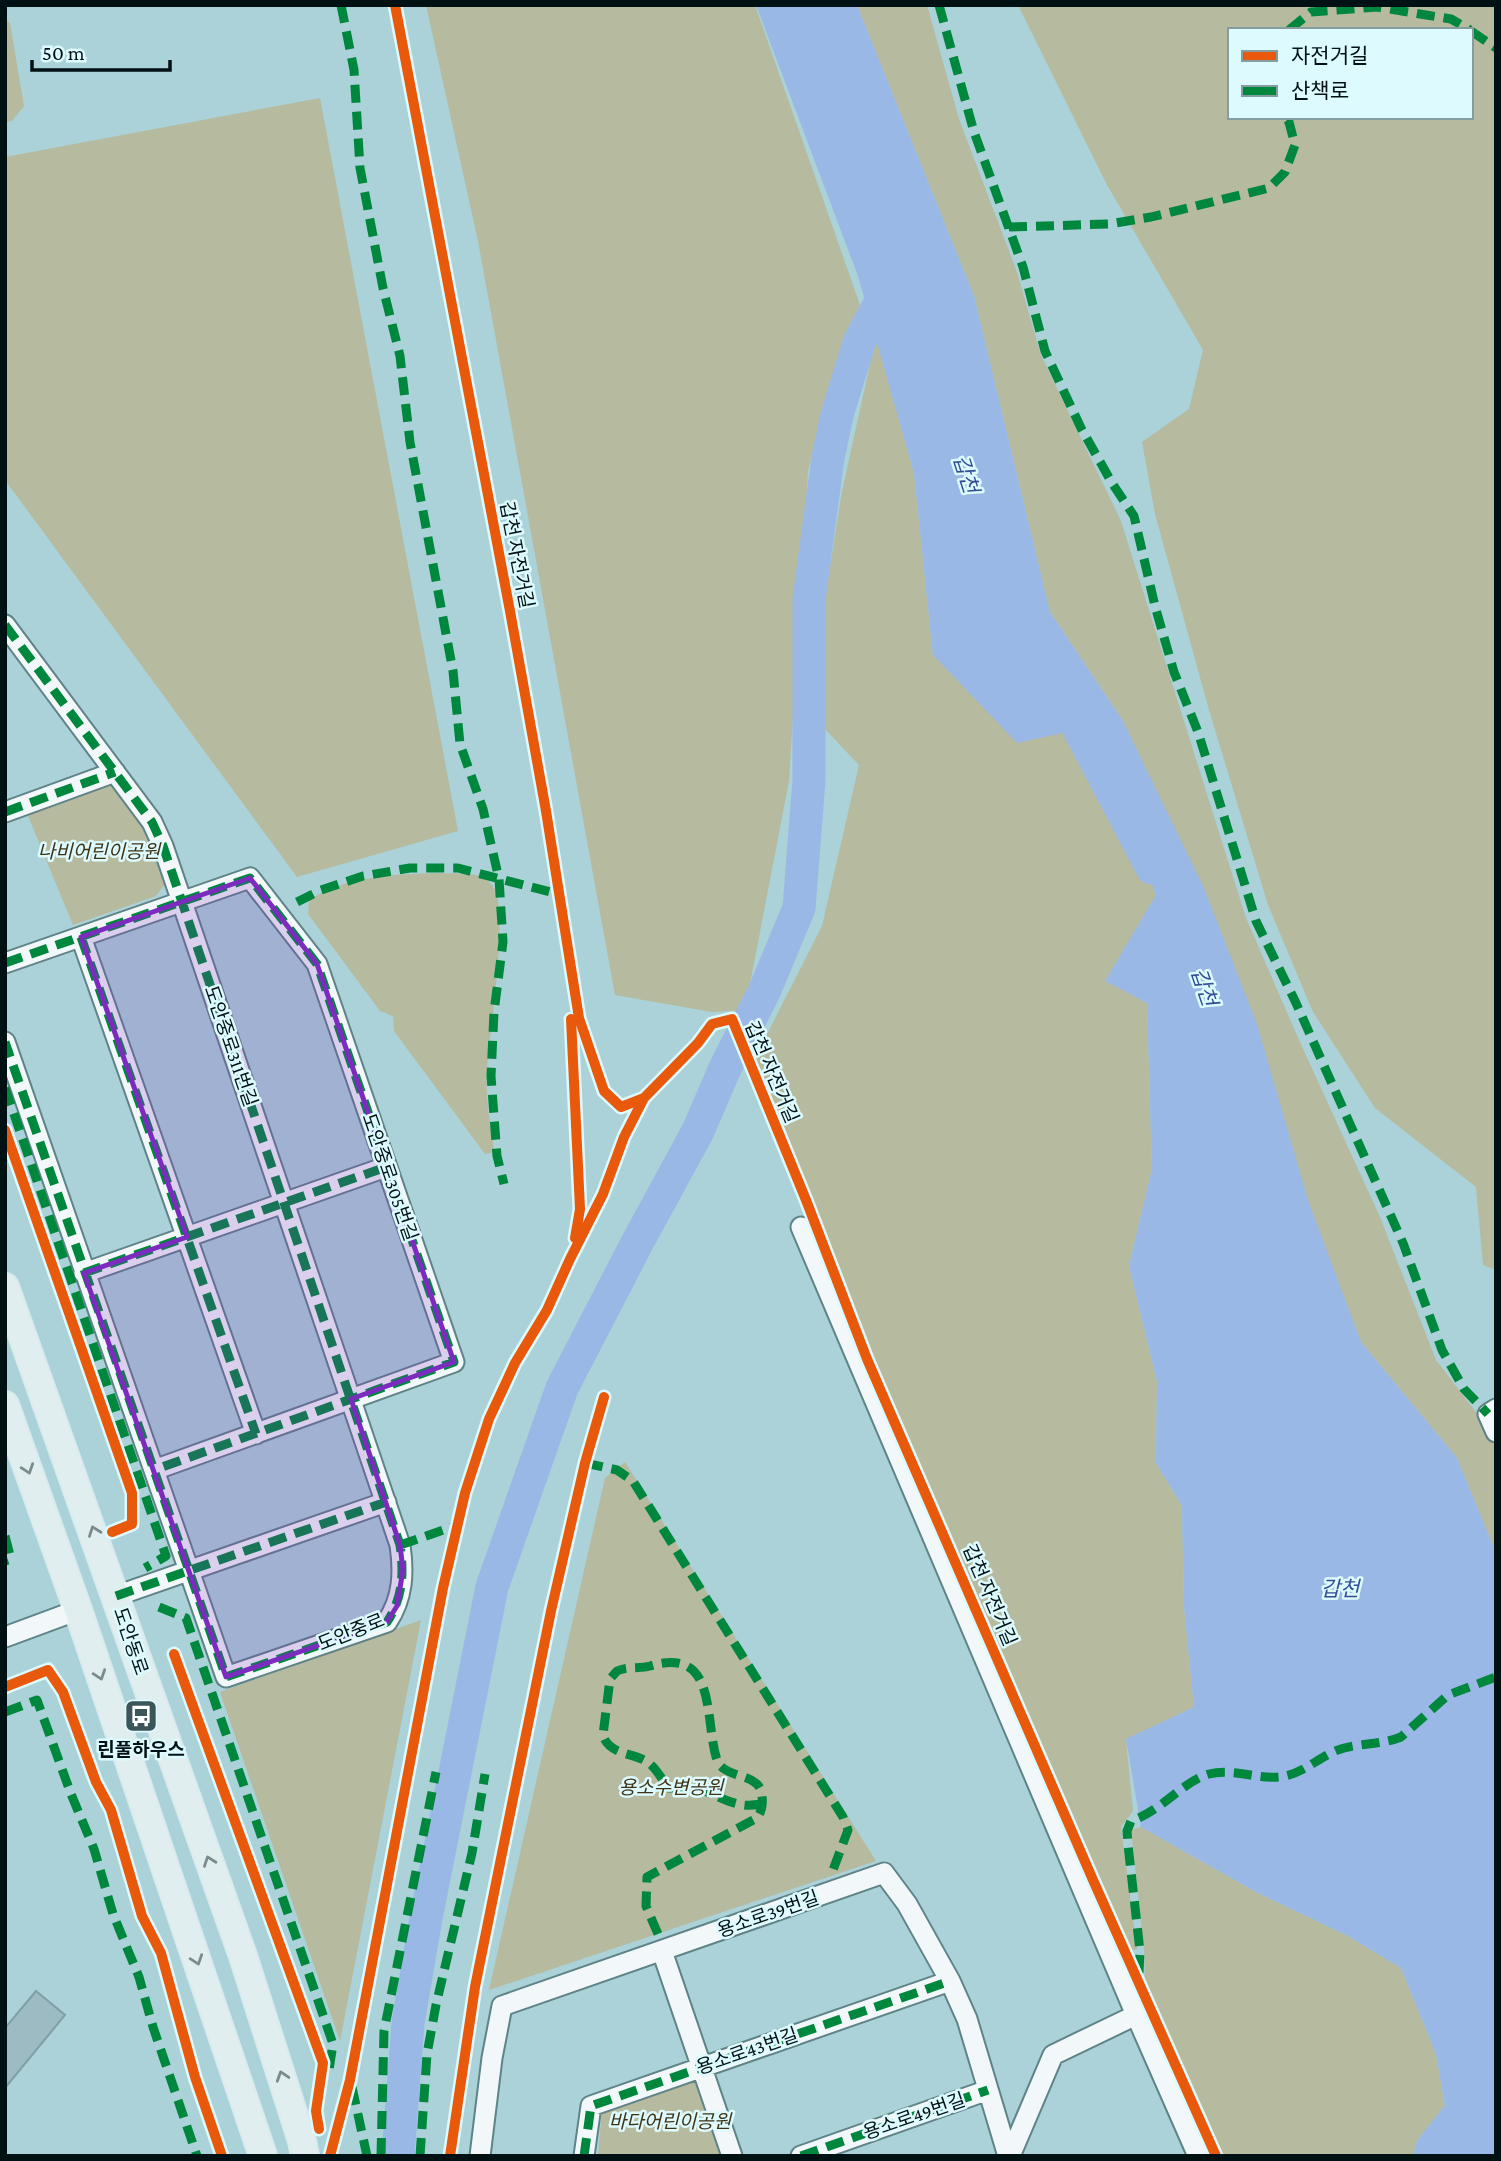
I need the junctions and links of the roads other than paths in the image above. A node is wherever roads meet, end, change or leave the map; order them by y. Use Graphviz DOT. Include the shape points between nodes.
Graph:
graph roads {
  1 [pos="5,625"];
  2 [pos="115,772"];
  3 [pos="5,812"];
  4 [pos="181,902"];
  5 [pos="81,937"];
  6 [pos="5,963"];
  7 [pos="5,1042"];
  8 [pos="386,1167"];
  9 [pos="284,1203"];
  10 [pos="802,1227"];
  11 [pos="187,1237"];
  12 [pos="85,1273"];
  13 [pos="5,1287"];
  14 [pos="351,1399"];
  15 [pos="5,1405"];
  16 [pos="1492,1411"];
  17 [pos="1496,1432"];
  18 [pos="256,1434"];
  19 [pos="154,1470"];
  20 [pos="386,1502"];
  21 [pos="189,1571"];
  22 [pos="116,1596"];
  23 [pos="78,1610"];
  24 [pos="5,1637"];
  25 [pos="662,1951"];
  26 [pos="950,1981"];
  27 [pos="1136,2015"];
  28 [pos="701,2067"];
  29 [pos="988,2091"];
  30 [pos="263,2156"];
  31 [pos="305,2156"];
  32 [pos="480,2156"];
  33 [pos="584,2156"];
  34 [pos="732,2156"];
  35 [pos="801,2156"];
  36 [pos="1009,2156"];
  37 [pos="1198,2156"];
  1 -- 2 [label="street, 도안중로311번길"];
  2 -- 3 [label="street"];
  2 -- 4 [label="street, 도안중로311번길" via="152,822"];
  4 -- 5 [label="street"];
  4 -- 8 [label="street, 도안중로305번길" via="250,878 317,964"];
  4 -- 9 [label="street, 도안중로311번길"];
  5 -- 6 [label="street"];
  5 -- 11 [label="street"];
  7 -- 12 [label="street"];
  8 -- 9 [label="street"];
  8 -- 14 [label="street, 도안중로305번길" via="454,1362"];
  9 -- 11 [label="street"];
  9 -- 14 [label="street, 도안중로311번길"];
  10 -- 27 [label="street"];
  11 -- 12 [label="street"];
  11 -- 18 [label="street"];
  12 -- 19 [label="street"];
  22 -- 13 [label="main road, 도안동로, one-way"];
  14 -- 18 [label="street, 도안중로305번길"];
  14 -- 20 [label="street, 도안중로311번길"];
  15 -- 23 [label="main road, 도안동로, one-way"];
  16 -- 17 [label="street"];
  18 -- 19 [label="street, 도안중로305번길"];
  19 -- 21 [label="street"];
  20 -- 21 [label="street"];
  20 -- 21 [label="street, 도안중로" via="403,1570 397,1606 387,1622 226,1677"];
  21 -- 22 [label="street"];
  22 -- 23 [label="main road"];
  31 -- 22 [label="main road, 도안동로, one-way" via="243,1956"];
  23 -- 24 [label="street"];
  23 -- 30 [label="main road, 도안동로, one-way"];
  25 -- 26 [label="street, 용소로39번길" via="884,1873"];
  25 -- 28 [label="street"];
  25 -- 32 [label="street, 용소로39번길" via="502,2006"];
  26 -- 28 [label="street, 용소로43번길"];
  26 -- 29 [label="street, 용소로39번길"];
  27 -- 36 [label="street" via="1053,2055"];
  27 -- 37 [label="street"];
  28 -- 33 [label="street, 용소로43번길" via="591,2106"];
  28 -- 34 [label="street"];
  29 -- 35 [label="street, 용소로49번길"];
  29 -- 36 [label="street, 용소로39번길"];
}
